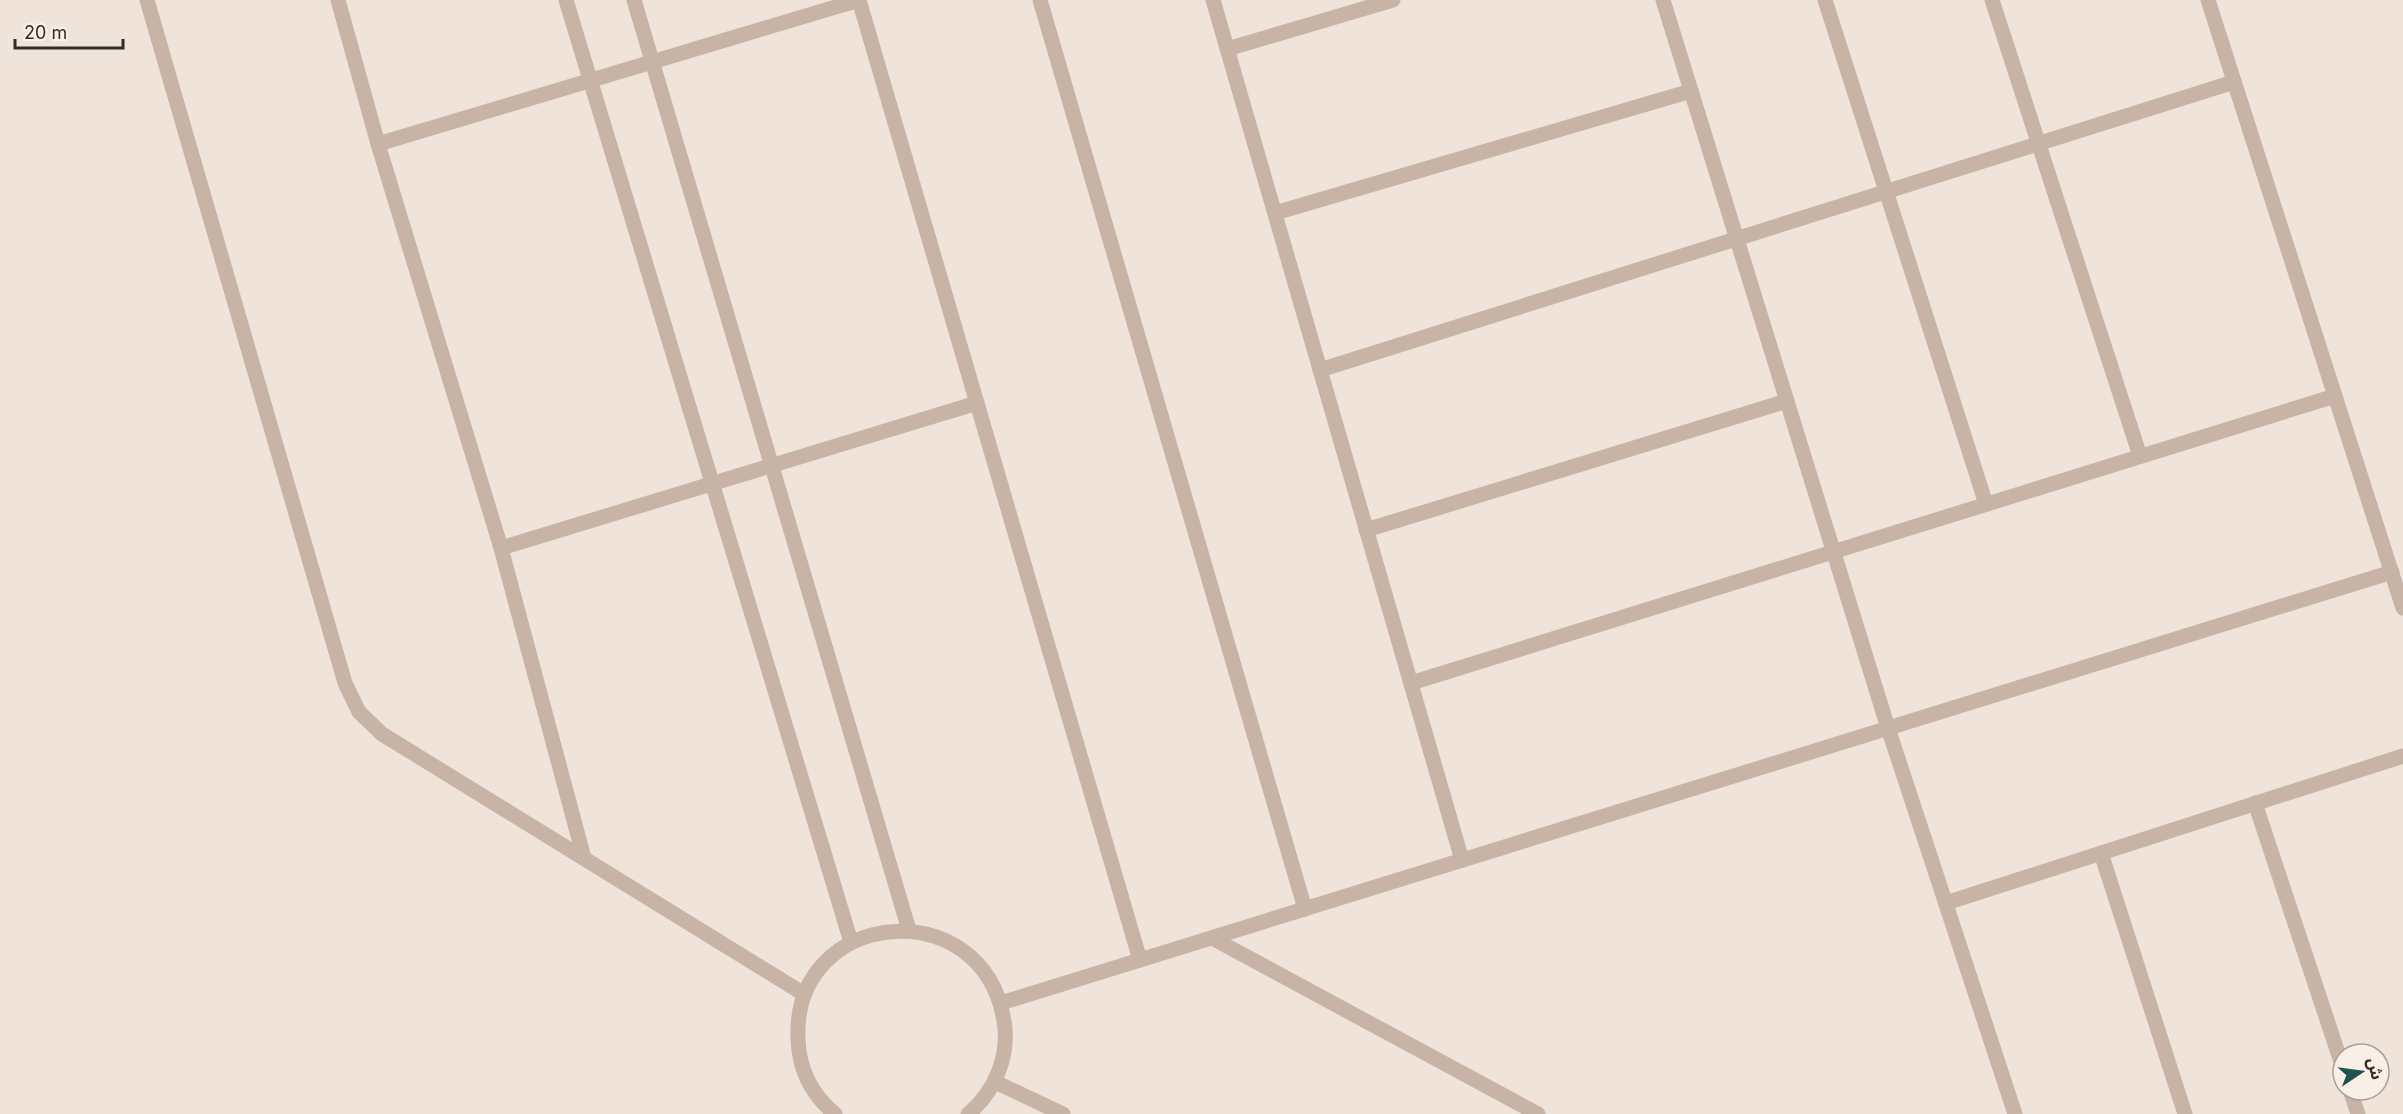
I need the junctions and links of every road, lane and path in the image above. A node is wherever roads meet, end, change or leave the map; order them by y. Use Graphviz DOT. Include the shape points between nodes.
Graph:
graph roads {
  1 [pos="147,0"];
  2 [pos="338,0"];
  3 [pos="566,0"];
  4 [pos="634,0"];
  5 [pos="1040,0"];
  6 [pos="1213,0"];
  7 [pos="1393,0"];
  8 [pos="1663,0"];
  9 [pos="1825,0"];
  10 [pos="1992,0"];
  11 [pos="2208,0"];
  12 [pos="1227,49"];
  13 [pos="652,62"];
  14 [pos="591,80"];
  15 [pos="2234,82"];
  16 [pos="1691,91"];
  17 [pos="378,144"];
  18 [pos="2039,144"];
  19 [pos="1886,192"];
  20 [pos="1275,213"];
  21 [pos="1737,239"];
  22 [pos="1320,370"];
  23 [pos="2335,396"];
  24 [pos="1787,401"];
  25 [pos="977,403"];
  26 [pos="2140,456"];
  27 [pos="771,465"];
  28 [pos="713,483"];
  29 [pos="1986,504"];
  30 [pos="1366,530"];
  31 [pos="501,548"];
  32 [pos="1833,552"];
  33 [pos="2392,572"];
  34 [pos="2403,608"];
  35 [pos="1411,683"];
  36 [pos="1888,728"];
  37 [pos="2403,756"];
  38 [pos="2255,803"];
  39 [pos="2101,853"];
  40 [pos="584,858"];
  41 [pos="1462,860"];
  42 [pos="1946,903"];
  43 [pos="1305,909"];
  44 [pos="909,930"];
  45 [pos="1212,938"];
  46 [pos="851,942"];
  47 [pos="1140,960"];
  48 [pos="804,994"];
  49 [pos="1001,1003"];
  50 [pos="2334,1042"];
  51 [pos="995,1082"];
  52 [pos="835,1114"];
  53 [pos="968,1114"];
  54 [pos="1063,1114"];
  55 [pos="1538,1114"];
  56 [pos="2015,1114"];
  57 [pos="2185,1114"];
  1 -- 40 [label="street" via="351,698 359,712 382,734"];
  2 -- 17 [label="street"];
  3 -- 14 [label="street"];
  4 -- 13 [label="street"];
  5 -- 43 [label="street"];
  6 -- 12 [label="street"];
  7 -- 12 [label="street"];
  8 -- 16 [label="street"];
  9 -- 19 [label="street"];
  10 -- 18 [label="street"];
  11 -- 15 [label="street"];
  12 -- 20 [label="street"];
  13 -- 14 [label="street"];
  13 -- 25 [label="street" via="859,0"];
  13 -- 27 [label="street"];
  14 -- 17 [label="street"];
  14 -- 28 [label="street"];
  15 -- 18 [label="street"];
  15 -- 23 [label="street"];
  16 -- 20 [label="street"];
  16 -- 21 [label="street"];
  17 -- 31 [label="street"];
  18 -- 19 [label="street"];
  18 -- 26 [label="street"];
  19 -- 21 [label="street"];
  19 -- 29 [label="street"];
  20 -- 22 [label="street"];
  21 -- 22 [label="street"];
  21 -- 24 [label="street"];
  22 -- 30 [label="street"];
  23 -- 26 [label="street"];
  23 -- 33 [label="street"];
  24 -- 30 [label="street"];
  24 -- 32 [label="street"];
  25 -- 27 [label="street"];
  25 -- 47 [label="street"];
  26 -- 29 [label="street"];
  27 -- 28 [label="street"];
  27 -- 44 [label="street"];
  28 -- 31 [label="street"];
  28 -- 46 [label="street"];
  29 -- 32 [label="street"];
  30 -- 35 [label="street"];
  31 -- 40 [label="street"];
  32 -- 35 [label="street"];
  32 -- 36 [label="street"];
  33 -- 34 [label="street"];
  33 -- 36 [label="street"];
  35 -- 41 [label="street"];
  36 -- 41 [label="street"];
  36 -- 42 [label="street"];
  37 -- 38 [label="street"];
  38 -- 39 [label="street"];
  38 -- 50 [label="street"];
  39 -- 42 [label="street"];
  39 -- 57 [label="street"];
  40 -- 48 [label="street"];
  41 -- 43 [label="street"];
  42 -- 56 [label="street"];
  43 -- 45 [label="street"];
  44 -- 46 [label="street" via="880,931"];
  44 -- 49 [label="street" via="956,945 976,961"];
  45 -- 47 [label="street"];
  45 -- 55 [label="street"];
  46 -- 48 [label="street" via="824,964"];
  47 -- 49 [label="street"];
  48 -- 52 [label="street" via="797,1022 798,1052 807,1080"];
  49 -- 51 [label="street" via="1006,1030 1004,1056"];
  51 -- 53 [label="street"];
  51 -- 54 [label="street"];
}
